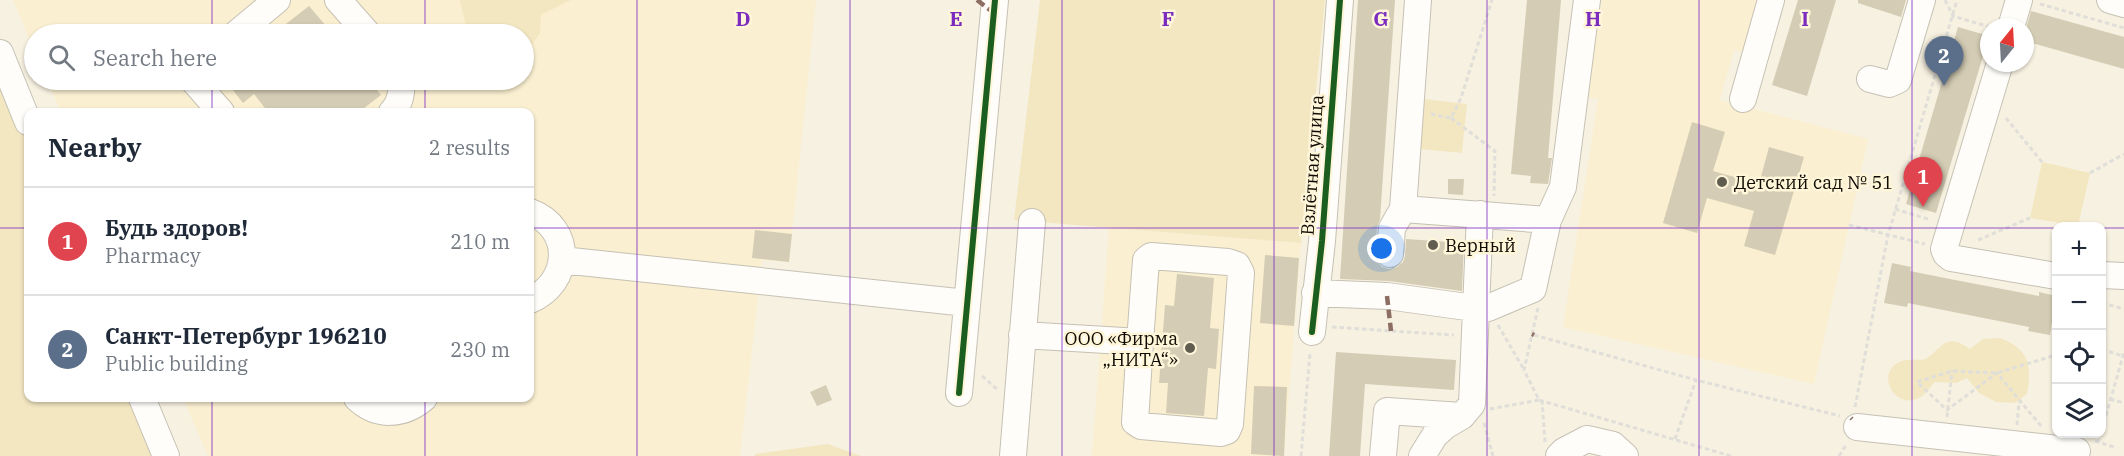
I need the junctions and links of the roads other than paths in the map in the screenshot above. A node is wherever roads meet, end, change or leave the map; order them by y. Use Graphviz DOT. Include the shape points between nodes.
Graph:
graph roads {
  1 [pos="277,0"];
  2 [pos="338,0"];
  3 [pos="995,0"];
  4 [pos="1340,0"];
  5 [pos="1418,0"];
  6 [pos="1587,0"];
  7 [pos="1771,0"];
  8 [pos="1922,0"];
  9 [pos="2110,0"];
  10 [pos="2028,2"];
  11 [pos="2124,4"];
  12 [pos="2017,18"];
  13 [pos="248,24"];
  14 [pos="359,24"];
  15 [pos="0,53"];
  16 [pos="1997,72"];
  17 [pos="1870,79"];
  18 [pos="202,90"];
  19 [pos="401,90"];
  20 [pos="1743,99"];
  21 [pos="16,103"];
  22 [pos="218,108"];
  23 [pos="396,108"];
  24 [pos="1403,209"];
  25 [pos="534,214"];
  26 [pos="1487,215"];
  27 [pos="1548,220"];
  28 [pos="1032,222"];
  29 [pos="562,260"];
  30 [pos="2052,275"];
  31 [pos="2106,275"];
  32 [pos="2124,276"];
  33 [pos="1315,293"];
  34 [pos="1388,296"];
  35 [pos="534,298"];
  36 [pos="967,303"];
  37 [pos="1481,308"];
  38 [pos="1313,329"];
  39 [pos="1022,335"];
  40 [pos="1140,342"];
  41 [pos="959,393"];
  42 [pos="144,402"];
  43 [pos="362,402"];
  44 [pos="418,402"];
  45 [pos="1476,416"];
  46 [pos="1854,423"];
  47 [pos="2073,448"];
  48 [pos="1553,454"];
  49 [pos="166,456"];
  50 [pos="1013,456"];
  51 [pos="1383,456"];
  52 [pos="1422,456"];
  53 [pos="1625,456"];
  1 -- 13 [label="street"];
  2 -- 14 [label="street"];
  3 -- 36 [label="street"];
  4 -- 33 [label="street, Взлётная улица"];
  5 -- 24 [label="street"];
  6 -- 27 [label="street" via="1563,187"];
  7 -- 20 [label="street"];
  8 -- 17 [label="street" via="1898,80 1889,84"];
  9 -- 11 [label="street"];
  10 -- 12 [label="street"];
  15 -- 21 [label="street"];
  16 -- 30 [label="street" via="1946,254"];
  18 -- 22 [label="street"];
  19 -- 23 [label="street"];
  24 -- 26 [label="street"];
  24 -- 34 [label="street" via="1392,228"];
  25 -- 29 [label="street" via="553,228 559,238"];
  26 -- 27 [label="street"];
  26 -- 37 [label="street"];
  27 -- 37 [label="street" via="1533,289"];
  28 -- 39 [label="street"];
  29 -- 35 [label="street" via="555,281"];
  29 -- 36 [label="street"];
  31 -- 32 [label="street"];
  33 -- 34 [label="street"];
  33 -- 38 [label="street, Взлётная улица"];
  34 -- 37 [label="street"];
  36 -- 41 [label="street"];
  37 -- 45 [label="street" via="1474,337 1472,404"];
  39 -- 40 [label="street"];
  39 -- 50 [label="street"];
  40 -- 40 [label="street" via="1135,422 1141,426 1227,431 1241,273 1237,265 1151,256 1145,265"];
  42 -- 49 [label="street"];
  43 -- 44 [label="street" via="372,409 391,412"];
  45 -- 51 [label="street" via="1387,411"];
  45 -- 52 [label="street" via="1445,426"];
  46 -- 47 [label="street" via="1944,437"];
  48 -- 53 [label="street" via="1587,439 1613,445"];
}
